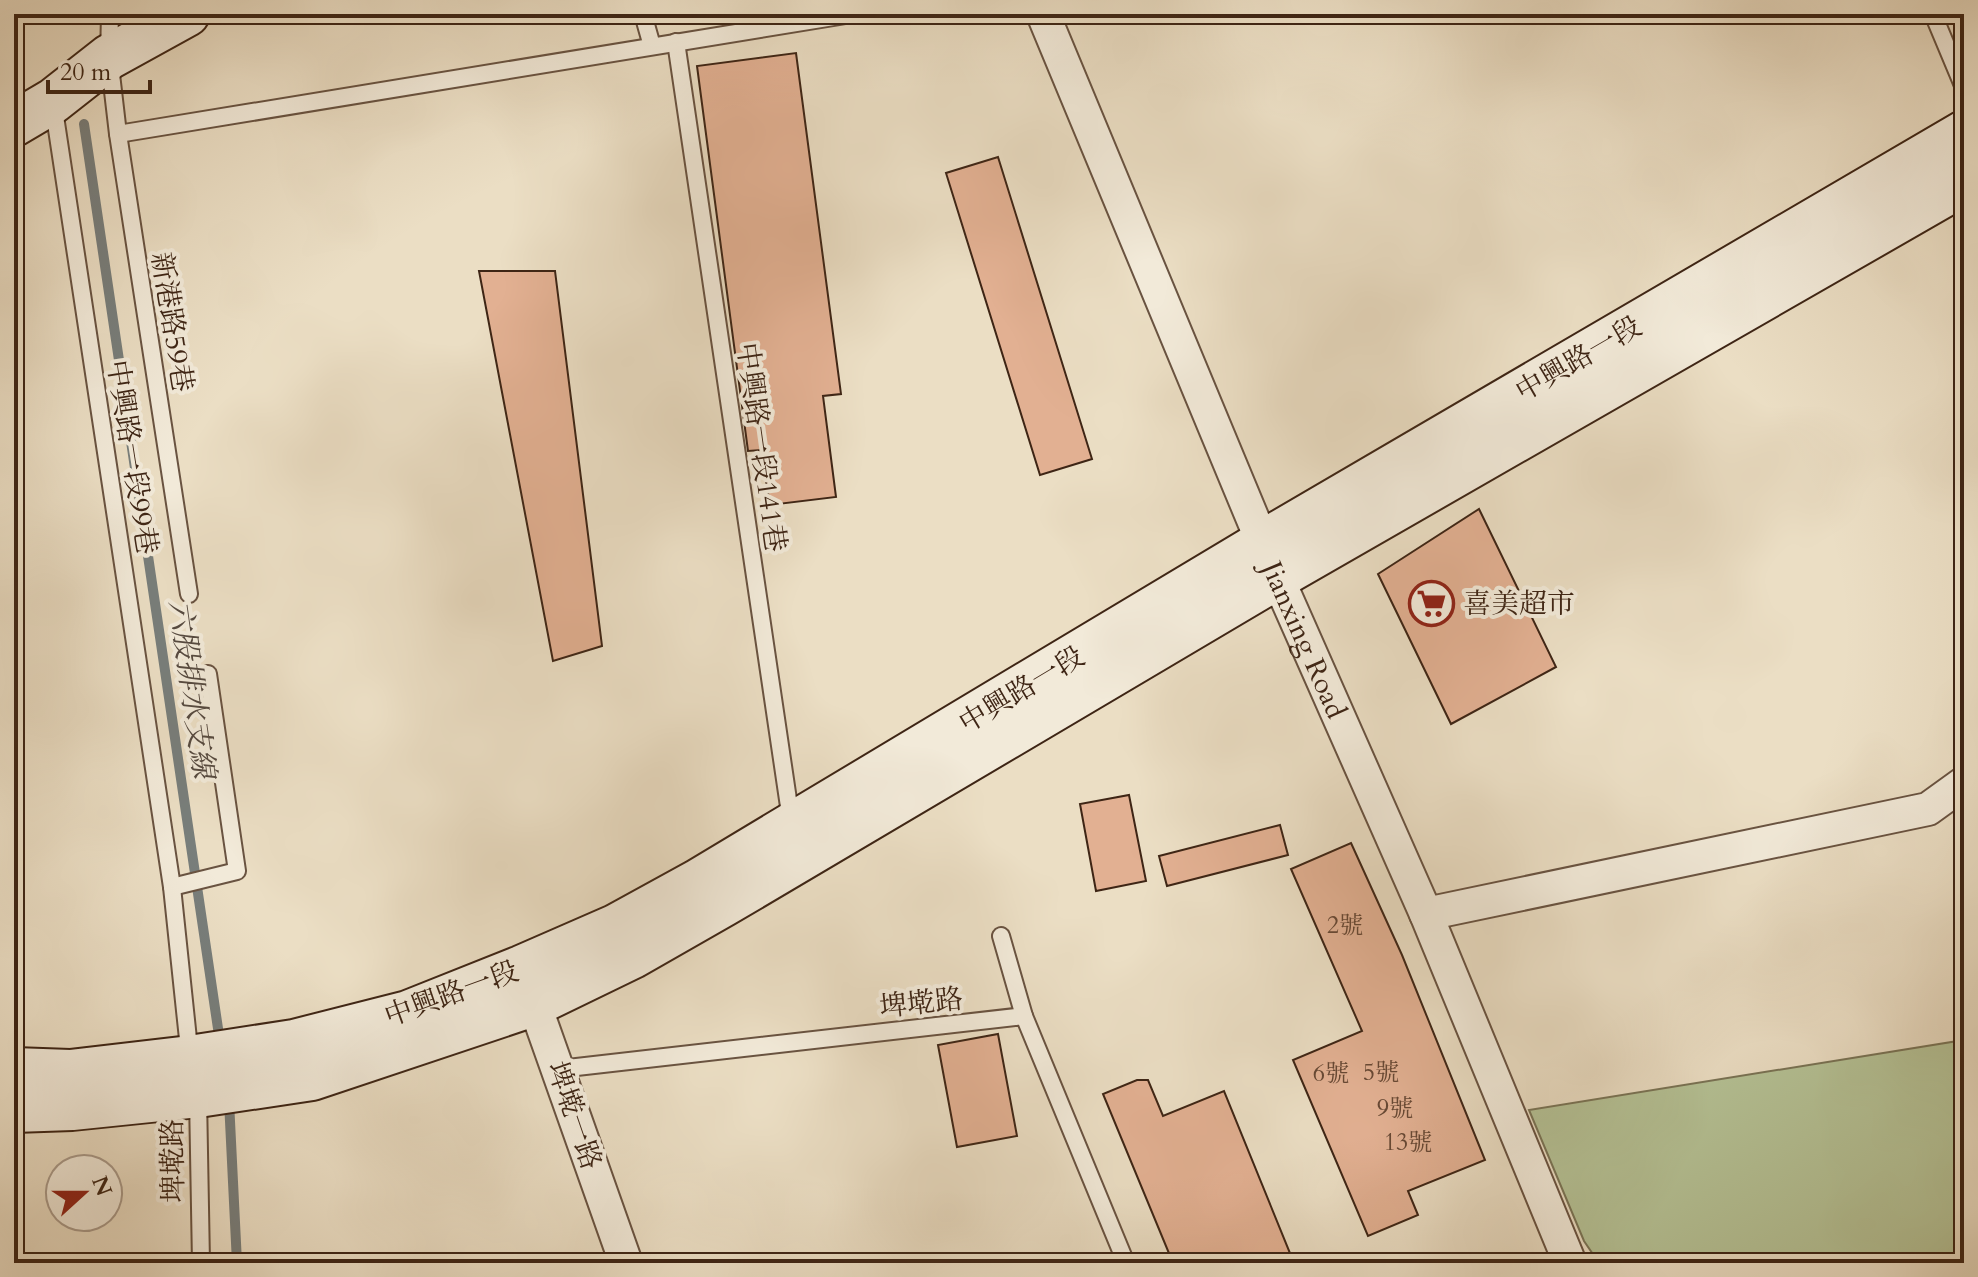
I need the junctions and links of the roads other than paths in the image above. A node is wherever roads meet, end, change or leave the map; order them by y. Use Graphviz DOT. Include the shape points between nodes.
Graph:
graph roads {
  1 [pos="110,14"];
  2 [pos="187,14"];
  3 [pos="643,14"];
  4 [pos="852,14"];
  5 [pos="1043,14"];
  6 [pos="1933,14"];
  7 [pos="676,42"];
  8 [pos="652,46"];
  9 [pos="109,57"];
  10 [pos="1964,88"];
  11 [pos="53,101"];
  12 [pos="14,124"];
  13 [pos="1964,133"];
  14 [pos="118,134"];
  15 [pos="1964,183"];
  16 [pos="1270,560"];
  17 [pos="189,594"];
  18 [pos="208,674"];
  19 [pos="1964,783"];
  20 [pos="798,842"];
  21 [pos="172,887"];
  22 [pos="1426,914"];
  23 [pos="1001,936"];
  24 [pos="528,986"];
  25 [pos="1024,1016"];
  26 [pos="559,1069"];
  27 [pos="14,1070"];
  28 [pos="194,1076"];
  29 [pos="14,1110"];
  30 [pos="201,1263"];
  31 [pos="626,1263"];
  32 [pos="1126,1263"];
  33 [pos="1570,1263"];
  1 -- 9 [label="lane, 新港路59巷"];
  2 -- 9 [label="main road"];
  3 -- 8 [label="lane"];
  4 -- 7 [label="lane"];
  5 -- 16 [label="street, Jianxing Road"];
  6 -- 10 [label="lane"];
  7 -- 8 [label="lane"];
  7 -- 20 [label="lane, 中興路一段141巷"];
  8 -- 14 [label="lane"];
  9 -- 11 [label="main road"];
  9 -- 14 [label="lane, 新港路59巷"];
  11 -- 12 [label="main road"];
  11 -- 21 [label="lane, 中興路一段99巷"];
  13 -- 16 [label="main road, 中興路一段"];
  14 -- 17 [label="lane, 新港路59巷"];
  15 -- 16 [label="main road, 中興路一段"];
  16 -- 20 [label="main road, 中興路一段"];
  16 -- 22 [label="street, Jianxing Road"];
  18 -- 21 [label="lane" via="237,871"];
  19 -- 22 [label="street" via="1928,809"];
  20 -- 24 [label="main road, 中興路一段" via="633,956"];
  21 -- 28 [label="lane, 中興路一段99巷"];
  22 -- 33 [label="street, Jianxing Road"];
  23 -- 25 [label="lane"];
  24 -- 26 [label="street, 埤墘一路"];
  24 -- 28 [label="main road, 中興路一段" via="312,1078"];
  25 -- 26 [label="lane, 埤墘路"];
  25 -- 32 [label="lane"];
  26 -- 31 [label="street, 埤墘一路"];
  27 -- 28 [label="main road, 中興路一段"];
  28 -- 29 [label="main road, 中興路一段" via="72,1108"];
  28 -- 30 [label="lane, 埤墘路"];
}
